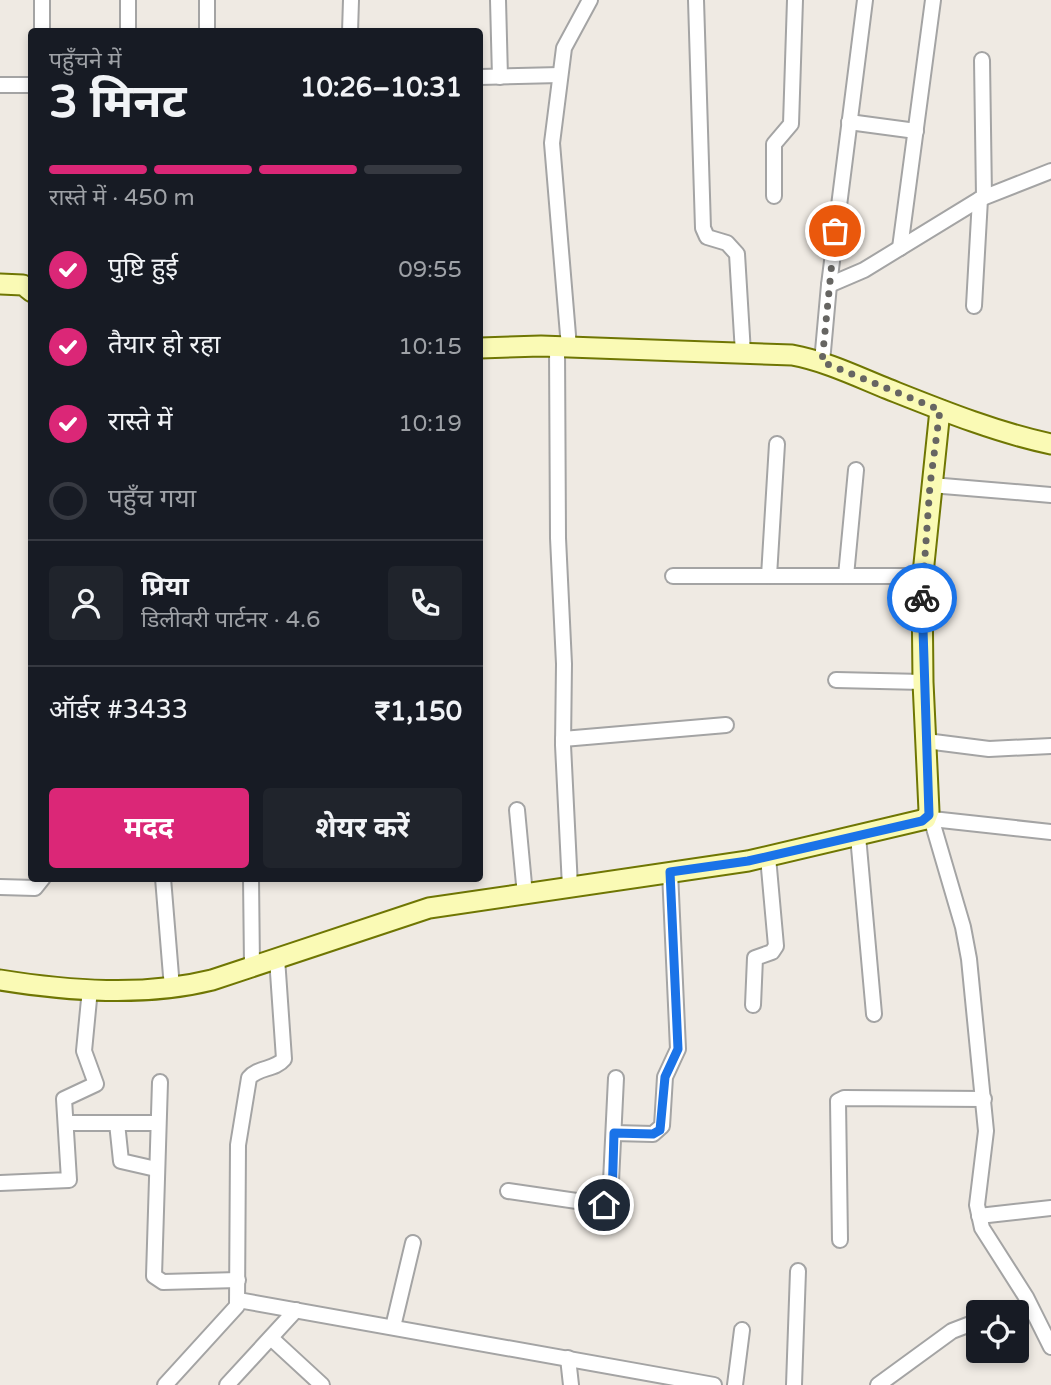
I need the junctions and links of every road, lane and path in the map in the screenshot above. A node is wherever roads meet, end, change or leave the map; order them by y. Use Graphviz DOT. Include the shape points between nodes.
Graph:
graph roads {
  1 [pos="42,0"];
  2 [pos="128,0"];
  3 [pos="206,0"];
  4 [pos="351,0"];
  5 [pos="498,0"];
  6 [pos="590,0"];
  7 [pos="696,0"];
  8 [pos="795,0"];
  9 [pos="865,0"];
  10 [pos="933,0"];
  11 [pos="41,28"];
  12 [pos="128,28"];
  13 [pos="207,28"];
  14 [pos="350,28"];
  15 [pos="982,60"];
  16 [pos="560,75"];
  17 [pos="483,77"];
  18 [pos="500,77"];
  19 [pos="0,85"];
  20 [pos="28,85"];
  21 [pos="849,122"];
  22 [pos="916,131"];
  23 [pos="1051,171"];
  24 [pos="774,196"];
  25 [pos="982,198"];
  26 [pos="900,248"];
  27 [pos="0,284"];
  28 [pos="828,285"];
  29 [pos="28,289"];
  30 [pos="974,306"];
  31 [pos="563,347"];
  32 [pos="483,348"];
  33 [pos="743,353"];
  34 [pos="822,362"];
  35 [pos="940,410"];
  36 [pos="777,444"];
  37 [pos="1051,444"];
  38 [pos="856,470"];
  39 [pos="930,485"];
  40 [pos="1051,495"];
  41 [pos="673,576"];
  42 [pos="769,576"];
  43 [pos="846,576"];
  44 [pos="923,576"];
  45 [pos="836,680"];
  46 [pos="923,682"];
  47 [pos="726,726"];
  48 [pos="563,739"];
  49 [pos="926,741"];
  50 [pos="1051,746"];
  51 [pos="517,810"];
  52 [pos="931,815"];
  53 [pos="1051,832"];
  54 [pos="858,836"];
  55 [pos="768,857"];
  56 [pos="670,872"];
  57 [pos="40,882"];
  58 [pos="163,882"];
  59 [pos="251,882"];
  60 [pos="0,887"];
  61 [pos="570,887"];
  62 [pos="525,895"];
  63 [pos="277,958"];
  64 [pos="252,966"];
  65 [pos="0,980"];
  66 [pos="172,988"];
  67 [pos="90,989"];
  68 [pos="753,1005"];
  69 [pos="874,1014"];
  70 [pos="616,1078"];
  71 [pos="160,1082"];
  72 [pos="984,1099"];
  73 [pos="66,1123"];
  74 [pos="117,1123"];
  75 [pos="158,1123"];
  76 [pos="614,1133"];
  77 [pos="156,1169"];
  78 [pos="0,1183"];
  79 [pos="508,1191"];
  80 [pos="1051,1208"];
  81 [pos="979,1216"];
  82 [pos="840,1240"];
  83 [pos="413,1243"];
  84 [pos="798,1270"];
  85 [pos="238,1280"];
  86 [pos="238,1300"];
  87 [pos="296,1310"];
  88 [pos="1032,1310"];
  89 [pos="1029,1311"];
  90 [pos="966,1326"];
  91 [pos="393,1327"];
  92 [pos="742,1330"];
  93 [pos="271,1338"];
  94 [pos="1051,1347"];
  95 [pos="568,1358"];
  96 [pos="230,1384"];
  97 [pos="165,1385"];
  98 [pos="322,1385"];
  99 [pos="571,1385"];
  100 [pos="714,1385"];
  101 [pos="735,1385"];
  102 [pos="794,1385"];
  103 [pos="878,1385"];
  1 -- 11 [label="street"];
  2 -- 12 [label="street"];
  3 -- 13 [label="street"];
  4 -- 14 [label="street"];
  5 -- 18 [label="street"];
  6 -- 16 [label="street" via="564,48"];
  7 -- 33 [label="street" via="703,228 707,237 727,243 737,254"];
  8 -- 24 [label="street" via="791,124 774,145"];
  9 -- 21 [label="street"];
  10 -- 22 [label="street"];
  15 -- 25 [label="street"];
  16 -- 18 [label="street"];
  16 -- 31 [label="street" via="552,158"];
  17 -- 18 [label="street"];
  19 -- 20 [label="street"];
  21 -- 22 [label="street"];
  21 -- 28 [label="street"];
  22 -- 26 [label="street"];
  23 -- 25 [label="street"];
  25 -- 26 [label="street"];
  25 -- 30 [label="street"];
  26 -- 28 [label="street"];
  27 -- 29 [label="street"];
  28 -- 34 [label="street"];
  31 -- 32 [label="street"];
  31 -- 33 [label="street"];
  31 -- 48 [label="street" via="558,527"];
  33 -- 34 [label="street" via="792,355"];
  34 -- 35 [label="street"];
  35 -- 37 [label="street"];
  35 -- 39 [label="street"];
  36 -- 42 [label="street"];
  38 -- 43 [label="street"];
  39 -- 40 [label="street"];
  39 -- 44 [label="street"];
  41 -- 42 [label="street"];
  42 -- 43 [label="street"];
  43 -- 44 [label="street"];
  44 -- 46 [label="street"];
  45 -- 46 [label="street"];
  46 -- 49 [label="street"];
  47 -- 48 [label="street"];
  48 -- 61 [label="street"];
  49 -- 50 [label="street" via="989,749"];
  49 -- 52 [label="street"];
  51 -- 62 [label="street"];
  52 -- 53 [label="street"];
  52 -- 54 [label="street"];
  52 -- 72 [label="street" via="966,943"];
  54 -- 55 [label="street"];
  54 -- 69 [label="street"];
  55 -- 56 [label="street"];
  55 -- 68 [label="street" via="776,946 755,958"];
  56 -- 61 [label="street"];
  56 -- 76 [label="street" via="678,1049 665,1077 660,1130 653,1134"];
  57 -- 60 [label="street" via="35,888"];
  58 -- 66 [label="street"];
  59 -- 64 [label="street"];
  61 -- 62 [label="street"];
  62 -- 63 [label="street" via="421,910"];
  63 -- 64 [label="street"];
  63 -- 85 [label="street" via="284,1055 279,1064 253,1073 247,1084 238,1145"];
  64 -- 66 [label="street"];
  65 -- 67 [label="street"];
  66 -- 67 [label="street"];
  67 -- 73 [label="street" via="84,1051 96,1084 66,1097"];
  70 -- 76 [label="street"];
  71 -- 75 [label="street"];
  72 -- 81 [label="street" via="986,1144"];
  72 -- 82 [label="street" via="838,1101"];
  73 -- 74 [label="street"];
  73 -- 78 [label="street" via="68,1181"];
  74 -- 75 [label="street"];
  74 -- 77 [label="street" via="121,1161"];
  75 -- 77 [label="street"];
  76 -- 79 [label="street" via="612,1199 608,1204"];
  77 -- 85 [label="street" via="154,1276 163,1282"];
  80 -- 81 [label="street"];
  81 -- 88 [label="street"];
  83 -- 91 [label="street"];
  84 -- 102 [label="street"];
  85 -- 86 [label="street"];
  86 -- 87 [label="street"];
  86 -- 97 [label="street" via="234,1311"];
  87 -- 91 [label="street"];
  87 -- 93 [label="street"];
  88 -- 89 [label="street"];
  88 -- 94 [label="street"];
  90 -- 103 [label="street"];
  91 -- 95 [label="street"];
  92 -- 101 [label="street"];
  93 -- 96 [label="street"];
  93 -- 98 [label="street"];
  95 -- 99 [label="street"];
  95 -- 100 [label="street"];
}
